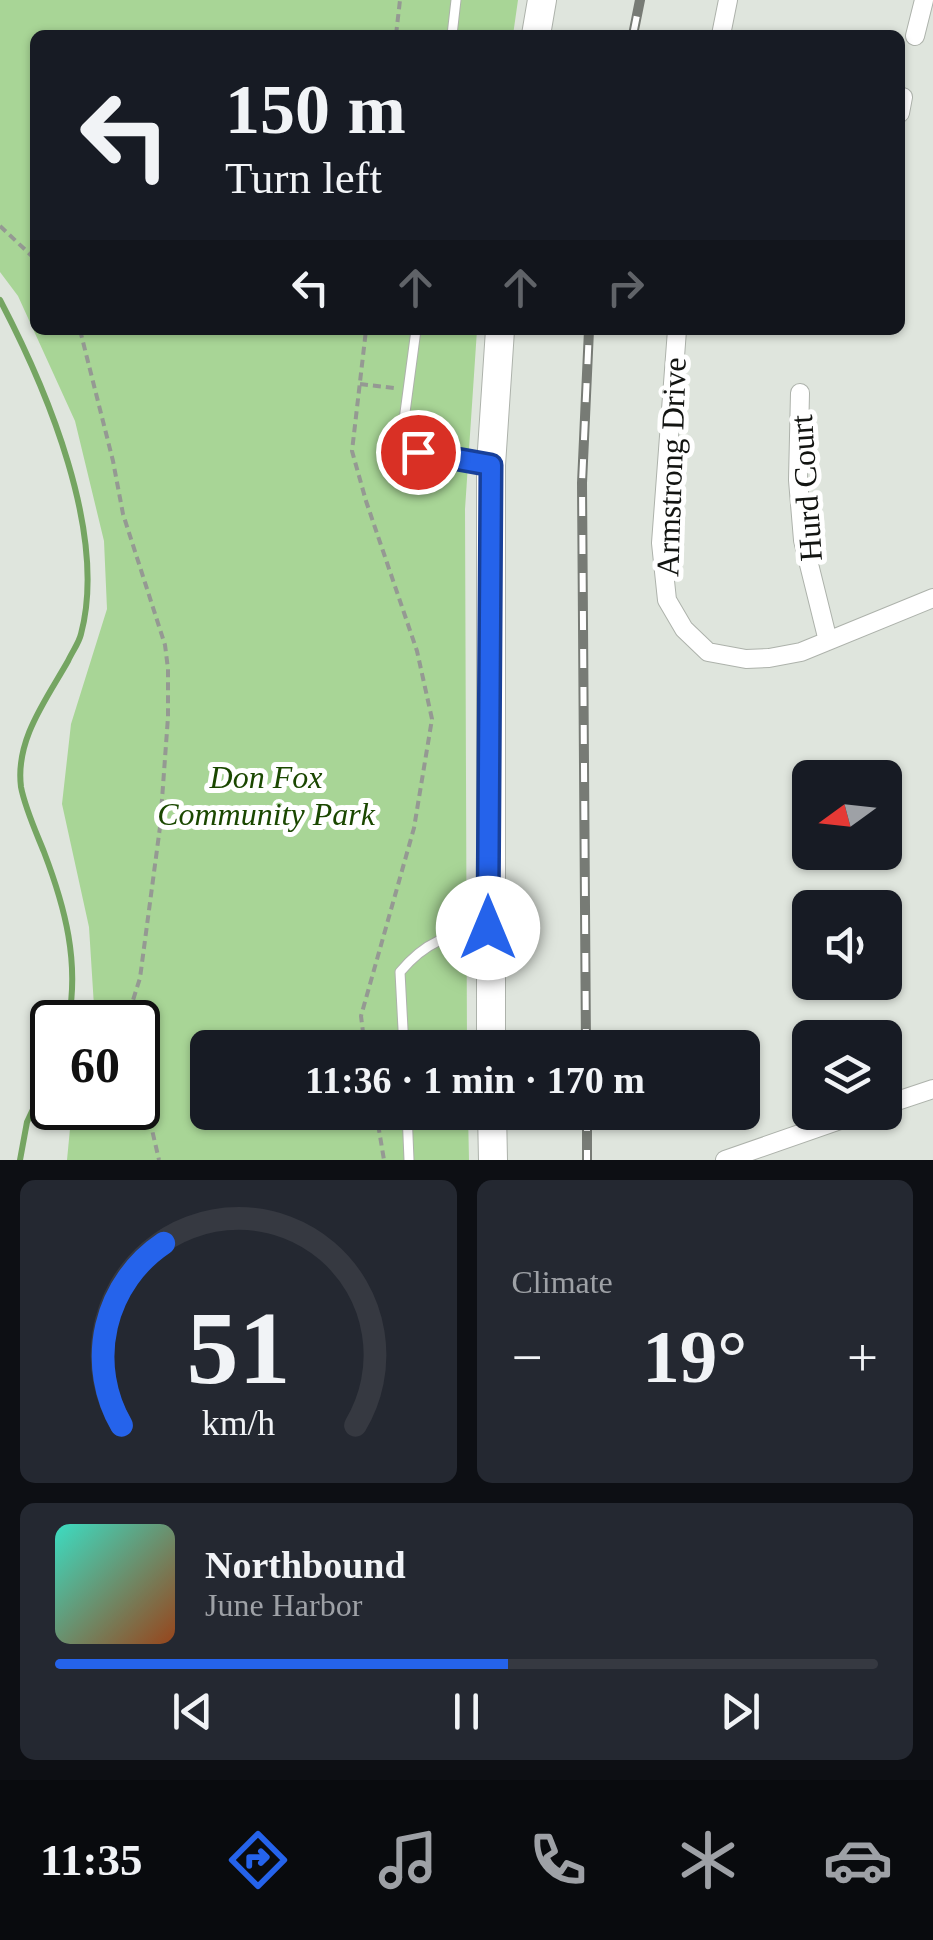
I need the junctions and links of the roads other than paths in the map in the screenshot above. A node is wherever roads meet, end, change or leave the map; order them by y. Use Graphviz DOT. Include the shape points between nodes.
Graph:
graph roads {
  1 [pos="456,0"];
  2 [pos="542,0"];
  3 [pos="728,0"];
  4 [pos="924,0"];
  5 [pos="453,30"];
  6 [pos="537,30"];
  7 [pos="722,30"];
  8 [pos="915,36"];
  9 [pos="415,335"];
  10 [pos="500,335"];
  11 [pos="677,335"];
  12 [pos="800,393"];
  13 [pos="491,465"];
  14 [pos="933,598"];
  15 [pos="828,641"];
  16 [pos="488,928"];
  17 [pos="403,1030"];
  18 [pos="491,1030"];
  19 [pos="933,1089"];
  20 [pos="902,1099"];
  21 [pos="408,1130"];
  22 [pos="492,1130"];
  23 [pos="825,1130"];
  24 [pos="779,1152"];
  25 [pos="409,1160"];
  26 [pos="493,1160"];
  27 [pos="725,1160"];
  1 -- 5 [label="lane"];
  2 -- 6 [label="main road"];
  3 -- 7 [label="street"];
  4 -- 8 [label="street"];
  9 -- 13 [label="lane" via="406,442 418,452"];
  10 -- 13 [label="main road"];
  11 -- 15 [label="street, Armstrong Drive" via="661,542 666,600 708,652 769,658"];
  12 -- 15 [label="street, Hurd Court" via="803,540"];
  13 -- 16 [label="main road"];
  14 -- 15 [label="street, Armstrong Drive"];
  16 -- 17 [label="lane" via="446,936 400,972"];
  16 -- 18 [label="main road"];
  19 -- 20 [label="street"];
  21 -- 25 [label="lane"];
  22 -- 26 [label="main road"];
  23 -- 24 [label="street"];
  24 -- 27 [label="street"];
}
